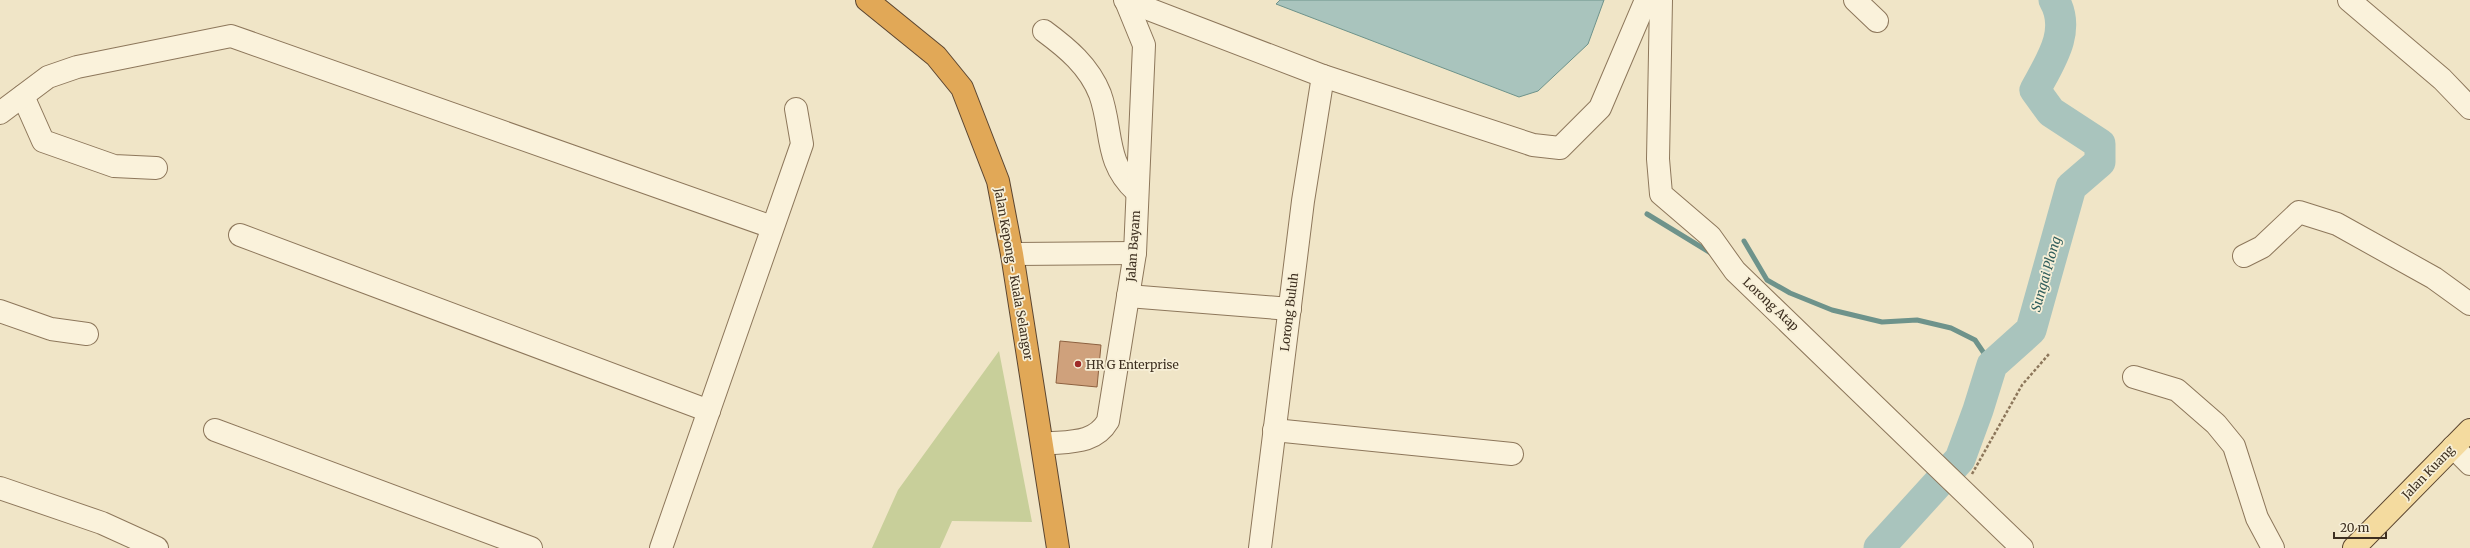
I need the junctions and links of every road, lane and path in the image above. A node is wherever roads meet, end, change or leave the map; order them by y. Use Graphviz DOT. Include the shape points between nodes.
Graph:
graph roads {
  1 [pos="867,0"];
  2 [pos="1126,0"];
  3 [pos="1646,0"];
  4 [pos="1661,0"];
  5 [pos="1855,0"];
  6 [pos="2349,0"];
  7 [pos="1877,21"];
  8 [pos="1044,31"];
  9 [pos="1323,76"];
  10 [pos="23,96"];
  11 [pos="2470,108"];
  12 [pos="796,109"];
  13 [pos="0,113"];
  14 [pos="156,168"];
  15 [pos="1136,191"];
  16 [pos="772,228"];
  17 [pos="240,235"];
  18 [pos="1135,253"];
  19 [pos="1012,254"];
  20 [pos="2244,256"];
  21 [pos="1128,296"];
  22 [pos="2470,304"];
  23 [pos="1290,309"];
  24 [pos="0,311"];
  25 [pos="88,334"];
  26 [pos="2049,354"];
  27 [pos="2134,377"];
  28 [pos="709,411"];
  29 [pos="215,430"];
  30 [pos="1274,430"];
  31 [pos="2470,430"];
  32 [pos="1043,444"];
  33 [pos="2452,447"];
  34 [pos="1512,454"];
  35 [pos="2470,464"];
  36 [pos="1959,487"];
  37 [pos="0,488"];
  38 [pos="157,548"];
  39 [pos="531,548"];
  40 [pos="661,548"];
  41 [pos="1058,548"];
  42 [pos="1260,548"];
  43 [pos="2022,548"];
  44 [pos="2273,548"];
  45 [pos="2354,548"];
  1 -- 19 [label="highway, Jalan Kepong - Kuala Selangor" via="936,56 962,88 998,181"];
  2 -- 9 [label="street"];
  2 -- 15 [label="street, Jalan Bayam" via="1144,45"];
  3 -- 9 [label="street" via="1600,108 1560,148 1533,145"];
  4 -- 36 [label="street, Lorong Atap" via="1658,159 1661,194 1710,236 1735,271"];
  5 -- 7 [label="street"];
  6 -- 11 [label="street" via="2442,80"];
  8 -- 15 [label="street" via="1087,69 1100,94 1112,154 1121,176"];
  9 -- 23 [label="street, Lorong Buluh"];
  10 -- 13 [label="street"];
  10 -- 14 [label="street" via="43,141 114,166"];
  10 -- 16 [label="street" via="48,77 77,67 230,36"];
  12 -- 16 [label="street" via="802,144"];
  15 -- 18 [label="street, Jalan Bayam"];
  16 -- 28 [label="street"];
  17 -- 28 [label="street"];
  18 -- 19 [label="street"];
  18 -- 21 [label="street, Jalan Bayam"];
  19 -- 32 [label="highway, Jalan Kepong - Kuala Selangor"];
  20 -- 22 [label="street" via="2262,247 2299,212 2337,224 2434,278"];
  21 -- 23 [label="street"];
  21 -- 32 [label="street, Jalan Bayam" via="1108,420 1096,436"];
  23 -- 30 [label="street, Lorong Buluh"];
  24 -- 25 [label="street" via="51,329"];
  26 -- 36 [label="path" via="2022,385"];
  27 -- 44 [label="street" via="2177,390 2216,424 2234,446 2257,518"];
  28 -- 40 [label="street"];
  29 -- 39 [label="street"];
  30 -- 34 [label="street"];
  30 -- 42 [label="street, Lorong Buluh"];
  31 -- 33 [label="main road, Jalan Kuang"];
  32 -- 41 [label="highway, Jalan Kepong - Kuala Selangor"];
  33 -- 35 [label="street"];
  33 -- 45 [label="main road, Jalan Kuang"];
  36 -- 43 [label="street, Lorong Atap"];
  37 -- 38 [label="street" via="102,523"];
}
